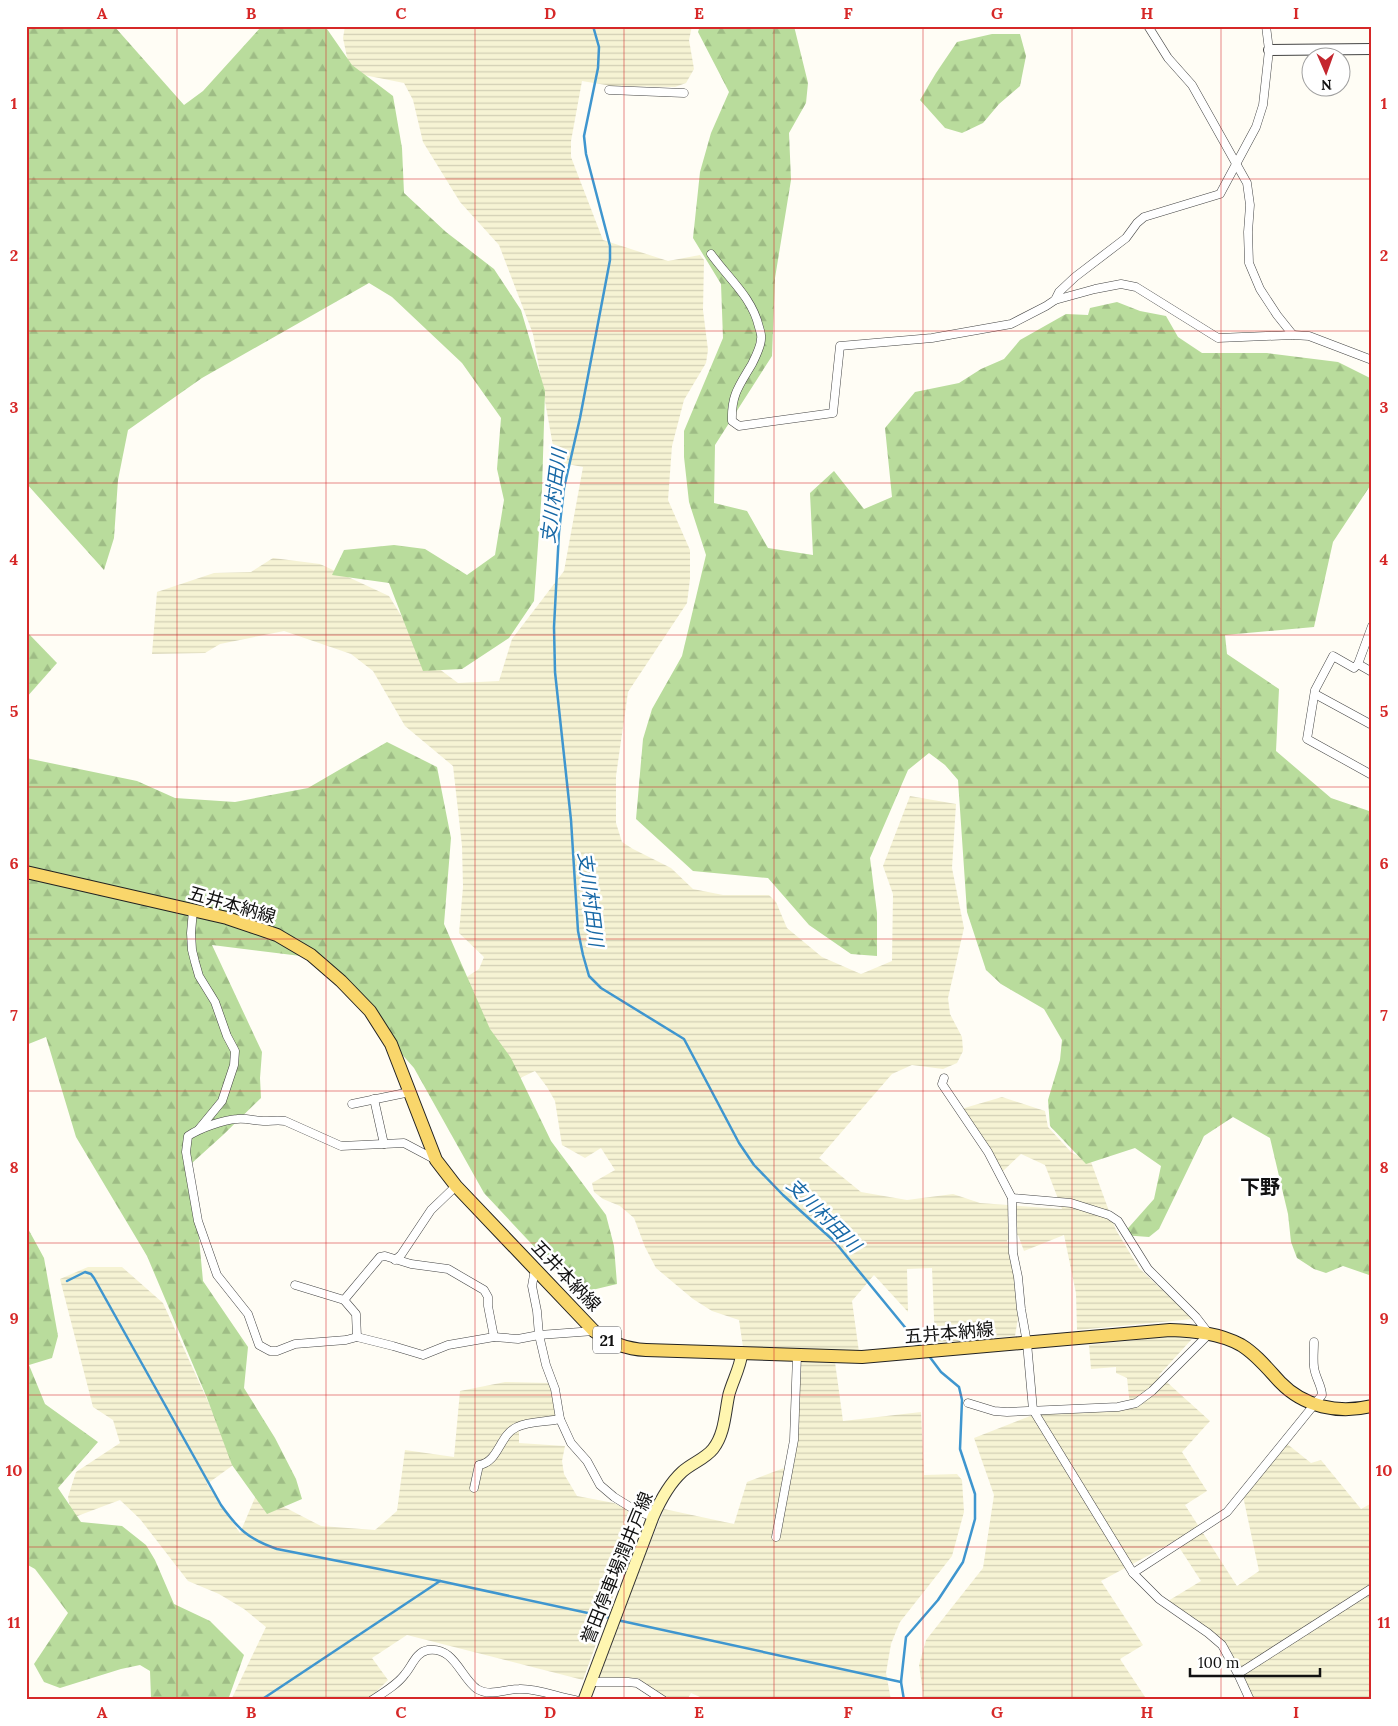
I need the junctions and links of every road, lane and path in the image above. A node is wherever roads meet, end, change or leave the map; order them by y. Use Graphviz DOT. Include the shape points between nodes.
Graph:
graph roads {
  1 [pos="1148,26"];
  2 [pos="1266,26"];
  3 [pos="1372,49"];
  4 [pos="1270,50"];
  5 [pos="609,90"];
  6 [pos="684,93"];
  7 [pos="1237,163"];
  8 [pos="711,254"];
  9 [pos="1054,300"];
  10 [pos="1293,335"];
  11 [pos="1372,360"];
  12 [pos="1372,626"];
  13 [pos="1358,664"];
  14 [pos="1372,672"];
  15 [pos="1315,694"];
  16 [pos="1372,725"];
  17 [pos="1372,775"];
  18 [pos="26,872"];
  19 [pos="194,910"];
  20 [pos="944,1078"];
  21 [pos="410,1092"];
  22 [pos="374,1099"];
  23 [pos="352,1104"];
  24 [pos="199,1129"];
  25 [pos="384,1144"];
  26 [pos="436,1160"];
  27 [pos="456,1186"];
  28 [pos="1012,1198"];
  29 [pos="395,1260"];
  30 [pos="535,1269"];
  31 [pos="295,1284"];
  32 [pos="344,1300"];
  33 [pos="594,1331"];
  34 [pos="1210,1334"];
  35 [pos="539,1335"];
  36 [pos="357,1337"];
  37 [pos="494,1337"];
  38 [pos="1314,1342"];
  39 [pos="1027,1343"];
  40 [pos="742,1353"];
  41 [pos="797,1355"];
  42 [pos="968,1403"];
  43 [pos="1314,1404"];
  44 [pos="1372,1406"];
  45 [pos="1033,1410"];
  46 [pos="560,1420"];
  47 [pos="474,1488"];
  48 [pos="652,1517"];
  49 [pos="776,1536"];
  50 [pos="1134,1573"];
  51 [pos="1372,1588"];
  52 [pos="1238,1674"];
  53 [pos="591,1682"];
  54 [pos="487,1693"];
  55 [pos="372,1700"];
  56 [pos="481,1700"];
  57 [pos="575,1700"];
  58 [pos="584,1700"];
  59 [pos="663,1700"];
  60 [pos="1250,1700"];
  1 -- 7 [label="street" via="1168,58 1192,85"];
  2 -- 4 [label="street"];
  3 -- 4 [label="street"];
  4 -- 7 [label="street" via="1256,127"];
  5 -- 6 [label="street"];
  7 -- 9 [label="street" via="1220,194 1144,217 1126,238 1075,277"];
  7 -- 10 [label="street" via="1247,183 1250,205 1249,263 1260,289"];
  8 -- 9 [label="street" via="756,314 762,339 732,406 732,421 739,426 833,413 840,346 932,338 1011,324"];
  9 -- 10 [label="street" via="1121,284 1136,287 1218,338"];
  10 -- 11 [label="street" via="1309,336"];
  12 -- 13 [label="street"];
  13 -- 14 [label="street"];
  13 -- 15 [label="street" via="1354,668 1333,656"];
  15 -- 16 [label="street"];
  15 -- 17 [label="street" via="1308,740"];
  18 -- 19 [label="main road, 五井本納線 / 21"];
  19 -- 21 [label="main road, 五井本納線 / 21" via="277,935 295,944 341,980 370,1011 390,1044"];
  19 -- 24 [label="street" via="191,933 194,962 235,1051 234,1065 222,1101"];
  20 -- 28 [label="street" via="942,1084 988,1152"];
  21 -- 22 [label="street"];
  21 -- 26 [label="main road, 五井本納線 / 21"];
  22 -- 23 [label="street"];
  22 -- 25 [label="street"];
  24 -- 25 [label="street" via="237,1119 278,1120 341,1146"];
  24 -- 36 [label="street" via="188,1136 186,1152 198,1221 217,1276 248,1314 259,1345 270,1352 295,1344"];
  25 -- 26 [label="street" via="404,1143"];
  26 -- 27 [label="main road, 五井本納線 / 21"];
  27 -- 29 [label="street" via="431,1210"];
  27 -- 30 [label="main road, 五井本納線 / 21"];
  28 -- 34 [label="street" via="1071,1202 1118,1221 1148,1270"];
  28 -- 39 [label="street" via="1013,1253"];
  29 -- 32 [label="street" via="380,1257"];
  29 -- 37 [label="street" via="448,1269 484,1290"];
  30 -- 33 [label="main road, 五井本納線 / 21"];
  30 -- 35 [label="street" via="532,1286"];
  31 -- 32 [label="street"];
  32 -- 36 [label="street" via="356,1314"];
  33 -- 35 [label="street"];
  33 -- 40 [label="main road, 五井本納線 / 21" via="621,1347 631,1349"];
  34 -- 39 [label="main road, 五井本納線 / 21" via="1170,1330"];
  34 -- 43 [label="main road, 五井本納線 / 21" via="1253,1353 1291,1392"];
  34 -- 45 [label="street" via="1152,1392 1136,1403"];
  35 -- 37 [label="street" via="518,1339"];
  35 -- 46 [label="street" via="555,1389"];
  36 -- 37 [label="street" via="423,1356 448,1345"];
  38 -- 43 [label="street" via="1314,1367 1322,1388 1322,1395"];
  39 -- 41 [label="main road, 五井本納線 / 21" via="891,1356"];
  39 -- 45 [label="street"];
  40 -- 41 [label="main road, 五井本納線 / 21"];
  40 -- 48 [label="main road, 誉田停車場潤井戸線" via="718,1442 707,1456 682,1472"];
  41 -- 49 [label="street" via="794,1440"];
  42 -- 45 [label="street" via="994,1410"];
  43 -- 44 [label="main road, 五井本納線 / 21" via="1342,1410"];
  43 -- 50 [label="street" via="1227,1512"];
  45 -- 50 [label="street"];
  46 -- 47 [label="street" via="526,1424 512,1430 490,1461 479,1465"];
  46 -- 48 [label="street" via="571,1443 587,1461 600,1485 635,1510"];
  48 -- 53 [label="main road, 誉田停車場潤井戸線"];
  50 -- 52 [label="street" via="1159,1599 1222,1645"];
  51 -- 52 [label="street"];
  52 -- 60 [label="street"];
  53 -- 58 [label="main road, 誉田停車場潤井戸線"];
  53 -- 59 [label="street" via="638,1683"];
  54 -- 55 [label="street" via="476,1688 455,1662 440,1650 428,1650 420,1653 398,1682"];
  54 -- 56 [label="street"];
  54 -- 57 [label="street" via="523,1689"];
}
